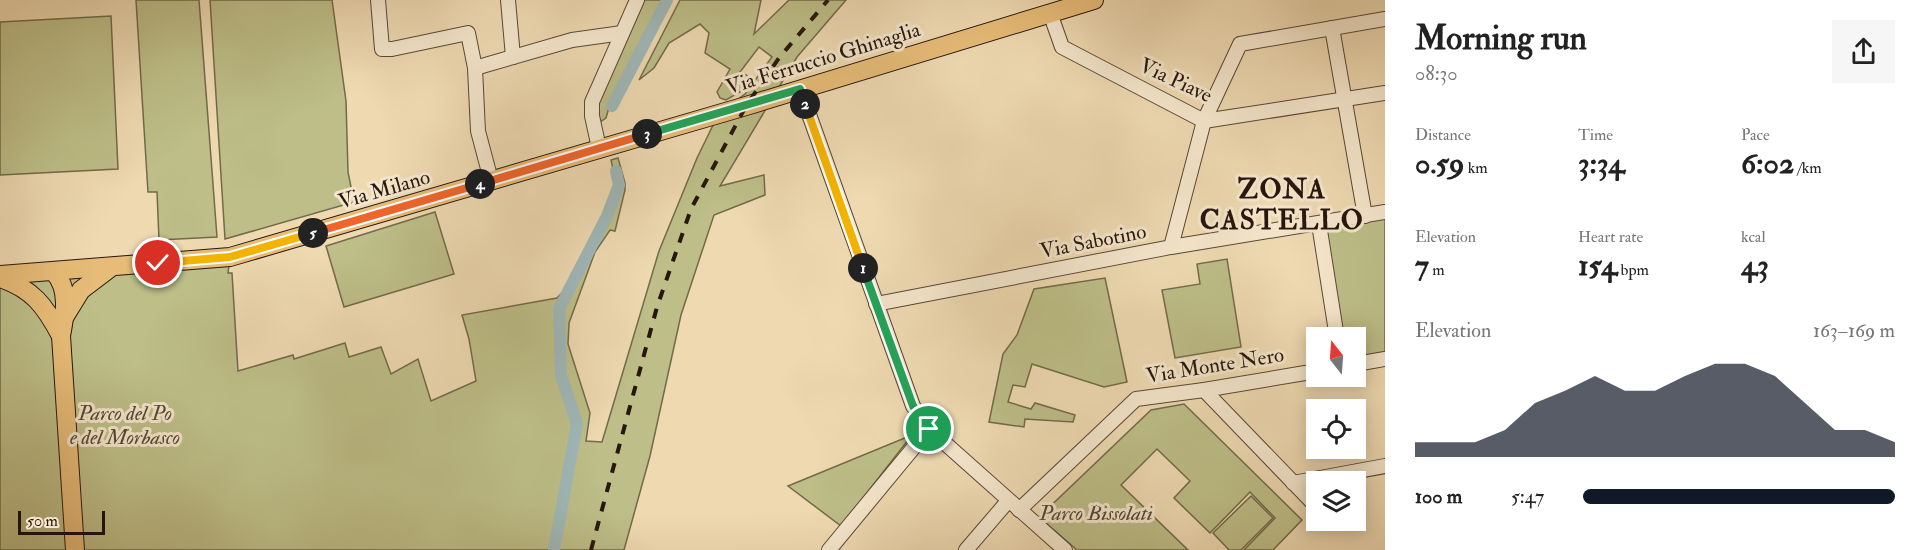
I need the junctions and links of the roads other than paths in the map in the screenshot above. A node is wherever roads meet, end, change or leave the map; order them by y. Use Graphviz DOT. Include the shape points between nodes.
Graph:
graph roads {
  1 [pos="378,0"];
  2 [pos="508,0"];
  3 [pos="637,0"];
  4 [pos="1094,0"];
  5 [pos="1050,13"];
  6 [pos="1385,19"];
  7 [pos="1332,28"];
  8 [pos="622,33"];
  9 [pos="513,57"];
  10 [pos="475,68"];
  11 [pos="800,89"];
  12 [pos="1385,93"];
  13 [pos="1345,99"];
  14 [pos="1204,121"];
  15 [pos="599,148"];
  16 [pos="491,180"];
  17 [pos="1385,212"];
  18 [pos="1365,216"];
  19 [pos="1319,224"];
  20 [pos="1171,247"];
  21 [pos="111,267"];
  22 [pos="54,272"];
  23 [pos="0,276"];
  24 [pos="876,304"];
  25 [pos="58,316"];
  26 [pos="1335,327"];
  27 [pos="1385,359"];
  28 [pos="1366,362"];
  29 [pos="1306,373"];
  30 [pos="1204,390"];
  31 [pos="929,429"];
  32 [pos="1385,466"];
  33 [pos="1293,483"];
  34 [pos="1306,496"];
  35 [pos="1014,506"];
  36 [pos="75,550"];
  37 [pos="829,550"];
  38 [pos="966,550"];
  39 [pos="1065,550"];
  1 -- 10 [label="street" via="382,49 468,33"];
  2 -- 9 [label="street"];
  3 -- 8 [label="street"];
  4 -- 5 [label="main road, Via Ferruccio Ghinaglia"];
  5 -- 11 [label="main road, Via Ferruccio Ghinaglia"];
  5 -- 14 [label="street, Via Piave" via="1062,47"];
  6 -- 7 [label="street"];
  7 -- 13 [label="street"];
  7 -- 14 [label="street" via="1240,44"];
  8 -- 9 [label="street" via="572,40"];
  8 -- 15 [label="street" via="592,102 591,116"];
  9 -- 10 [label="street"];
  10 -- 16 [label="street" via="478,131"];
  11 -- 15 [label="main road, Via Ferruccio Ghinaglia"];
  11 -- 24 [label="street"];
  12 -- 13 [label="street, Via Piave"];
  13 -- 14 [label="street, Via Piave"];
  13 -- 18 [label="street"];
  14 -- 20 [label="street"];
  15 -- 16 [label="main road, Via Milano"];
  16 -- 21 [label="main road, Via Milano" via="230,257"];
  17 -- 18 [label="street, Via Sabotino"];
  18 -- 19 [label="street, Via Sabotino"];
  19 -- 20 [label="street, Via Sabotino"];
  19 -- 26 [label="street"];
  20 -- 24 [label="street, Via Sabotino"];
  21 -- 22 [label="main road, Via Milano"];
  21 -- 25 [label="main road" via="81,290"];
  22 -- 23 [label="main road, Via Milano"];
  22 -- 25 [label="main road" via="64,289"];
  23 -- 25 [label="main road" via="30,292"];
  24 -- 31 [label="street" via="913,406"];
  25 -- 36 [label="main road"];
  27 -- 28 [label="street"];
  29 -- 30 [label="street, Via Monte Nero"];
  30 -- 33 [label="street"];
  30 -- 35 [label="street, Via Monte Nero" via="1136,399"];
  31 -- 35 [label="street"];
  31 -- 37 [label="street"];
  32 -- 33 [label="street"];
  33 -- 34 [label="street"];
  35 -- 38 [label="street, Via Monte Nero"];
  35 -- 39 [label="street"];
}
